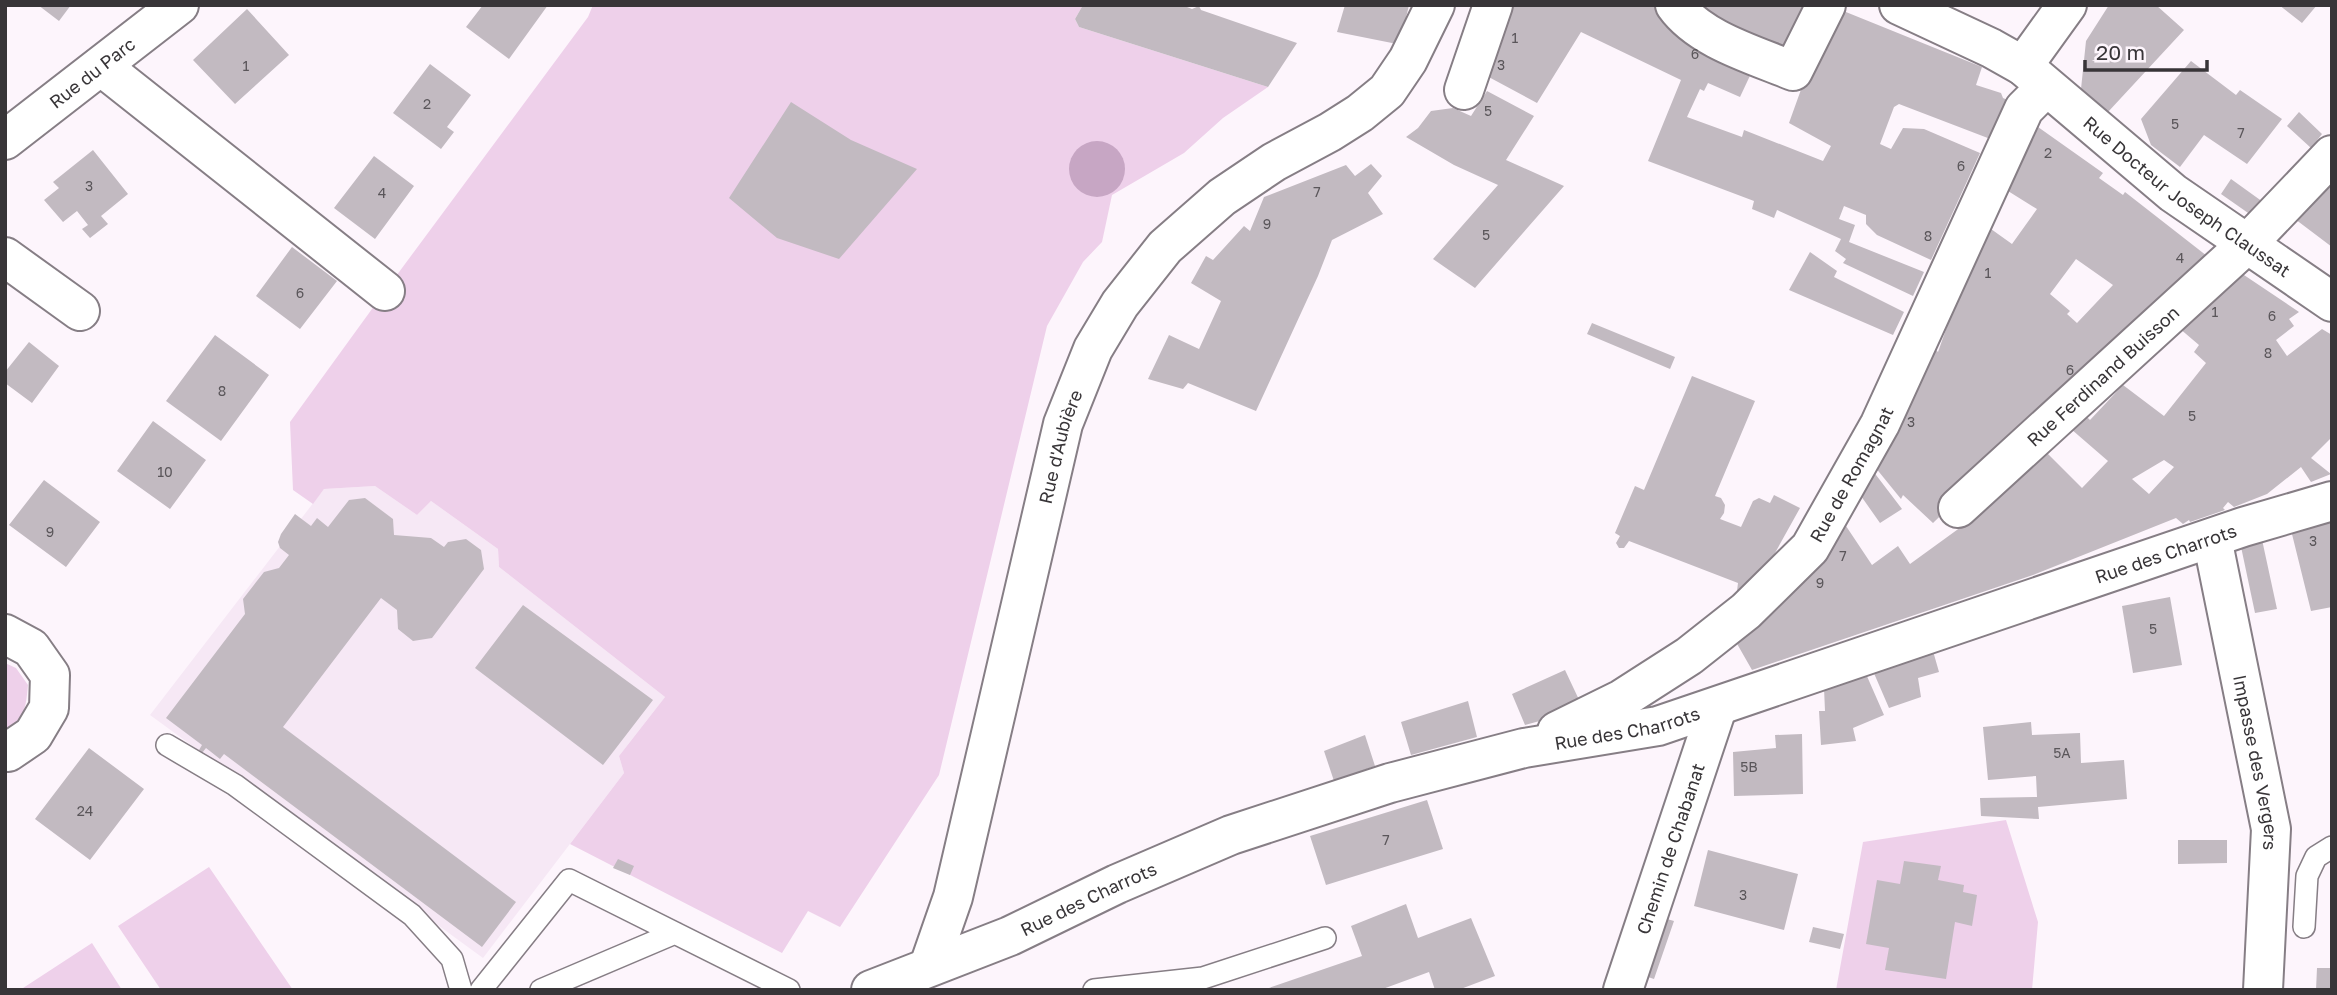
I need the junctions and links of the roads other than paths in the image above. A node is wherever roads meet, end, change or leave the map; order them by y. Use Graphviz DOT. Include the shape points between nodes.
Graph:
graph roads {
  1 [pos="179,5"];
  2 [pos="1435,5"];
  3 [pos="1493,5"];
  4 [pos="1675,5"];
  5 [pos="1826,5"];
  6 [pos="1899,5"];
  7 [pos="2067,5"];
  8 [pos="101,66"];
  9 [pos="2034,76"];
  10 [pos="1464,90"];
  11 [pos="5,140"];
  12 [pos="2332,155"];
  13 [pos="2246,245"];
  14 [pos="5,257"];
  15 [pos="384,291"];
  16 [pos="2332,302"];
  17 [pos="80,311"];
  18 [pos="2332,501"];
  19 [pos="1958,508"];
  20 [pos="2213,538"];
  21 [pos="5,634"];
  22 [pos="1717,708"];
  23 [pos="167,746"];
  24 [pos="1524,748"];
  25 [pos="5,751"];
  26 [pos="2332,847"];
  27 [pos="2304,927"];
  28 [pos="675,933"];
  29 [pos="1325,938"];
  30 [pos="904,981"];
  31 [pos="461,990"];
  32 [pos="481,990"];
  33 [pos="541,990"];
  34 [pos="789,990"];
  35 [pos="1094,990"];
  36 [pos="1623,990"];
  37 [pos="2263,990"];
  1 -- 8 [label="street, Rue du Parc"];
  2 -- 30 [label="street, Rue d'Aubière" via="1387,91 1360,113 1223,197 1165,247 1120,304 1093,349 1063,424 953,897"];
  3 -- 10 [label="street"];
  4 -- 5 [label="street" via="1709,35 1793,71"];
  6 -- 9 [label="street, Rue Docteur Joseph Claussat" via="1991,48"];
  7 -- 9 [label="street, Rue de Romagnat"];
  8 -- 11 [label="street, Rue du Parc"];
  8 -- 15 [label="street"];
  9 -- 13 [label="street, Rue Docteur Joseph Claussat" via="2173,193"];
  9 -- 24 [label="street, Rue de Romagnat" via="2024,109 1880,424 1810,548 1746,611 1689,656 1622,699"];
  12 -- 13 [label="street, Rue Ferdinand Buisson"];
  13 -- 16 [label="street, Rue Docteur Joseph Claussat"];
  13 -- 19 [label="street, Rue Ferdinand Buisson"];
  14 -- 17 [label="street"];
  18 -- 20 [label="street, Rue des Charrots"];
  20 -- 22 [label="street, Rue des Charrots"];
  20 -- 37 [label="street, Impasse des Vergers" via="2271,829"];
  21 -- 25 [label="street" via="31,648 50,675 48,708 33,735"];
  22 -- 24 [label="street, Rue des Charrots" via="1658,726"];
  22 -- 36 [label="street, Chemin de Chabanat"];
  23 -- 31 [label="lane" via="235,785 412,915 452,958"];
  24 -- 30 [label="street, Rue des Charrots" via="1390,783 1231,835"];
  26 -- 27 [label="lane" via="2316,857 2307,876"];
  28 -- 32 [label="lane" via="569,880"];
  28 -- 33 [label="lane"];
  28 -- 34 [label="lane"];
  29 -- 35 [label="lane" via="1203,978"];
}
